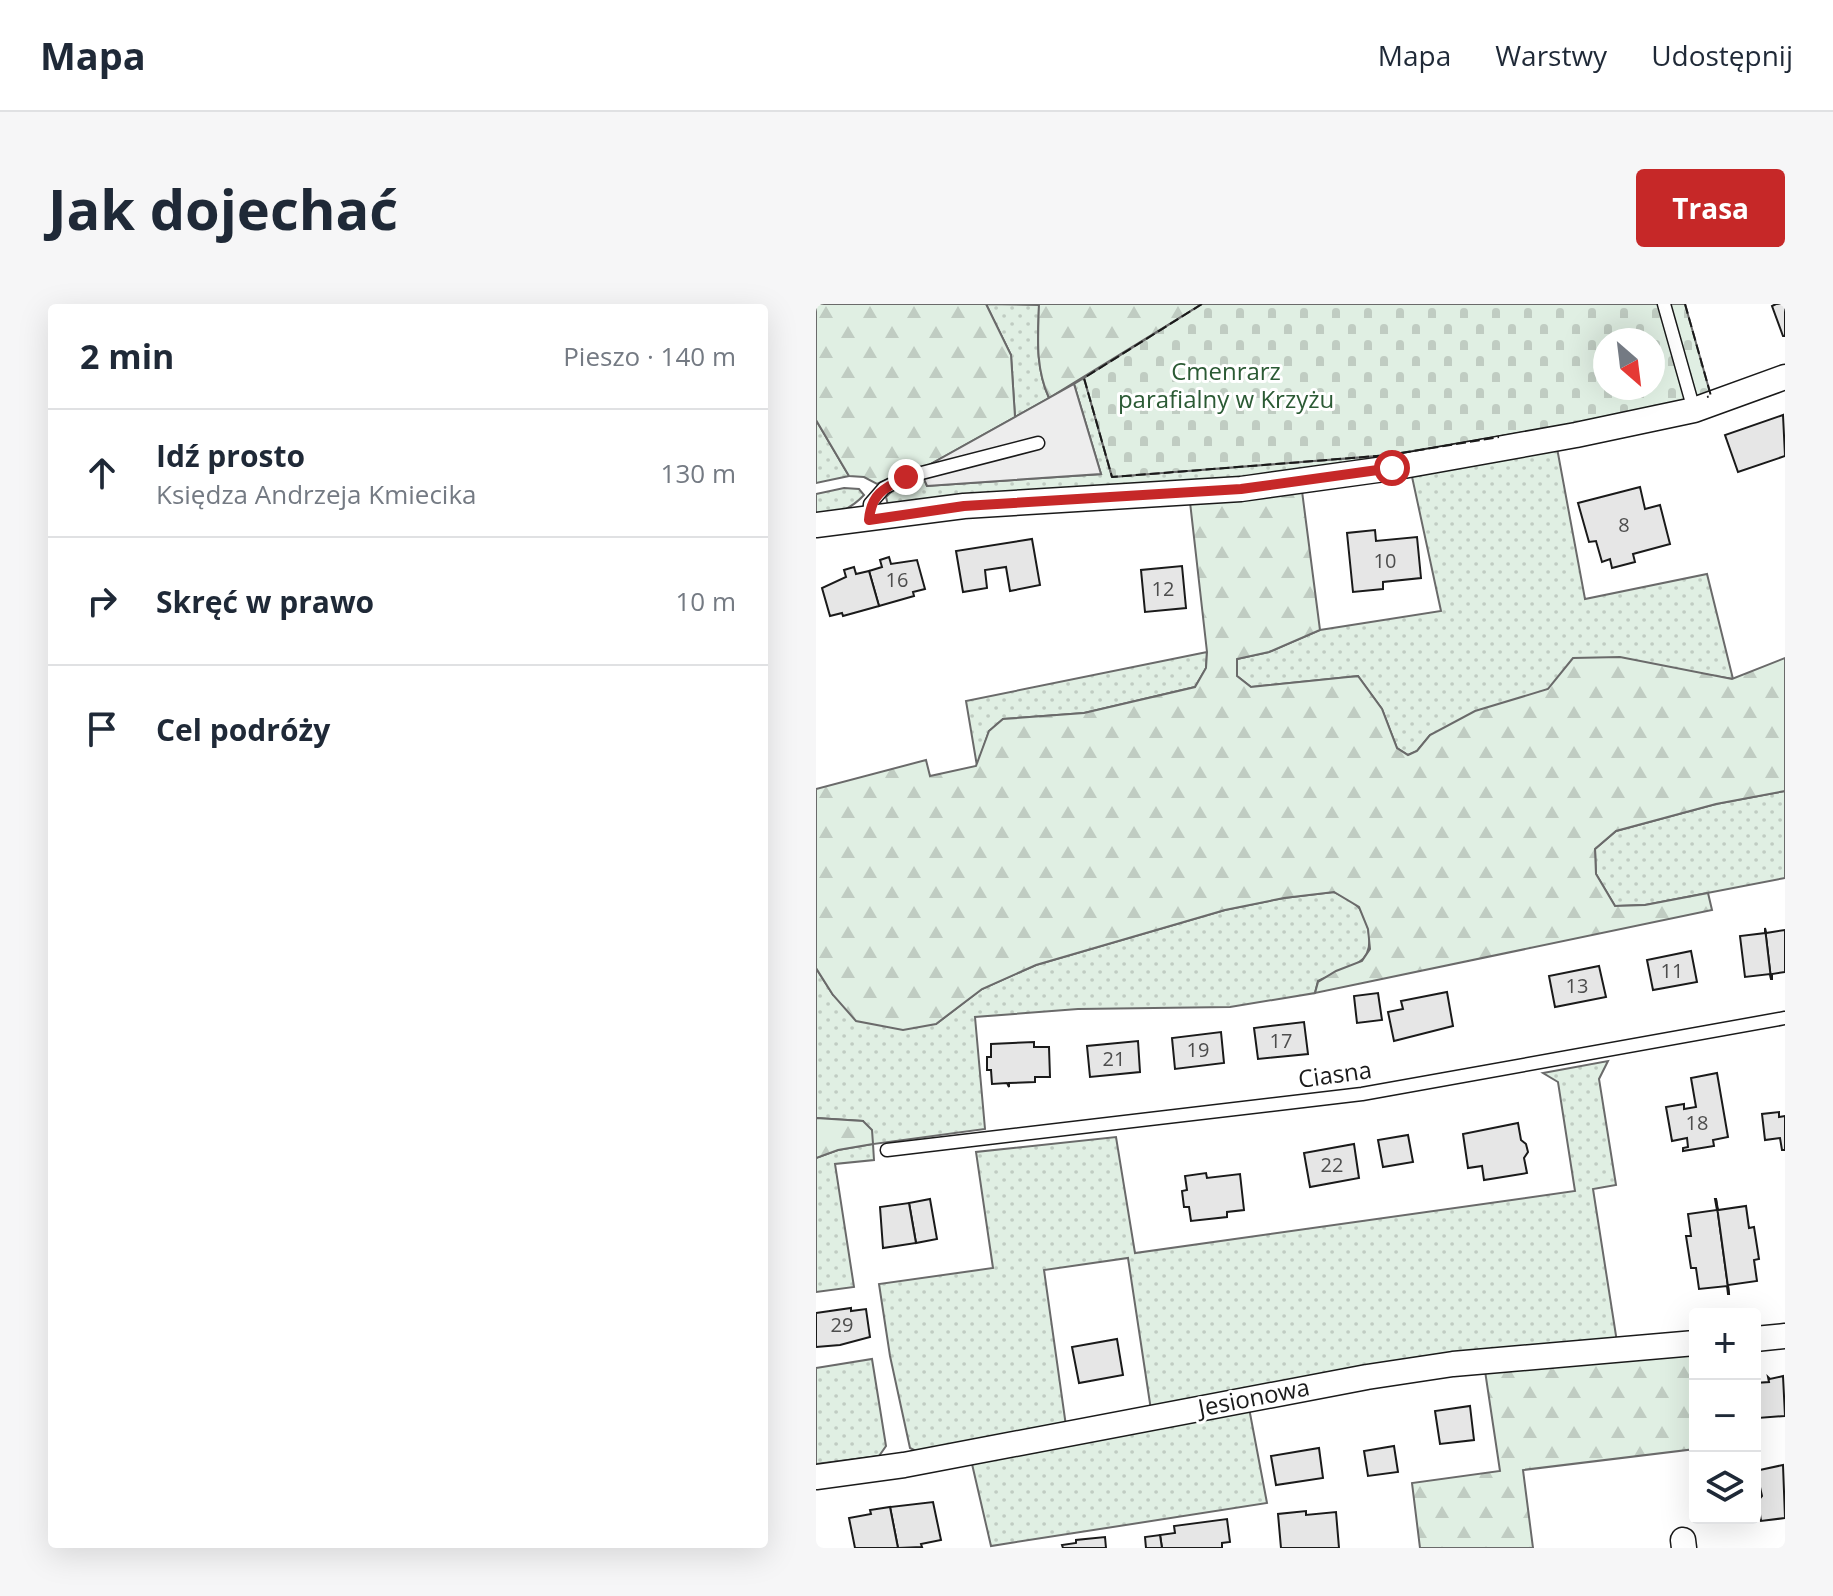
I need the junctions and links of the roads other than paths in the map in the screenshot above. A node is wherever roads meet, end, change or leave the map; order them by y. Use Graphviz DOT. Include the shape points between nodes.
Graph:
graph roads {
  1 [pos="1664,304"];
  2 [pos="1785,377"];
  3 [pos="1694,410"];
  4 [pos="1038,443"];
  5 [pos="869,520"];
  6 [pos="816,525"];
  7 [pos="1785,1018"];
  8 [pos="887,1150"];
  9 [pos="1785,1336"];
  10 [pos="1761,1338"];
  11 [pos="1689,1344"];
  12 [pos="816,1477"];
  1 -- 3 [label="lane"];
  2 -- 3 [label="street"];
  3 -- 5 [label="street" via="1392,468 1241,489 964,506"];
  4 -- 5 [label="lane" via="906,477 884,488 870,504"];
  5 -- 6 [label="street"];
  7 -- 8 [label="lane, Ciasna" via="1362,1094"];
  9 -- 10 [label="street"];
  11 -- 12 [label="street, Jesionowa" via="1453,1364"];
}
